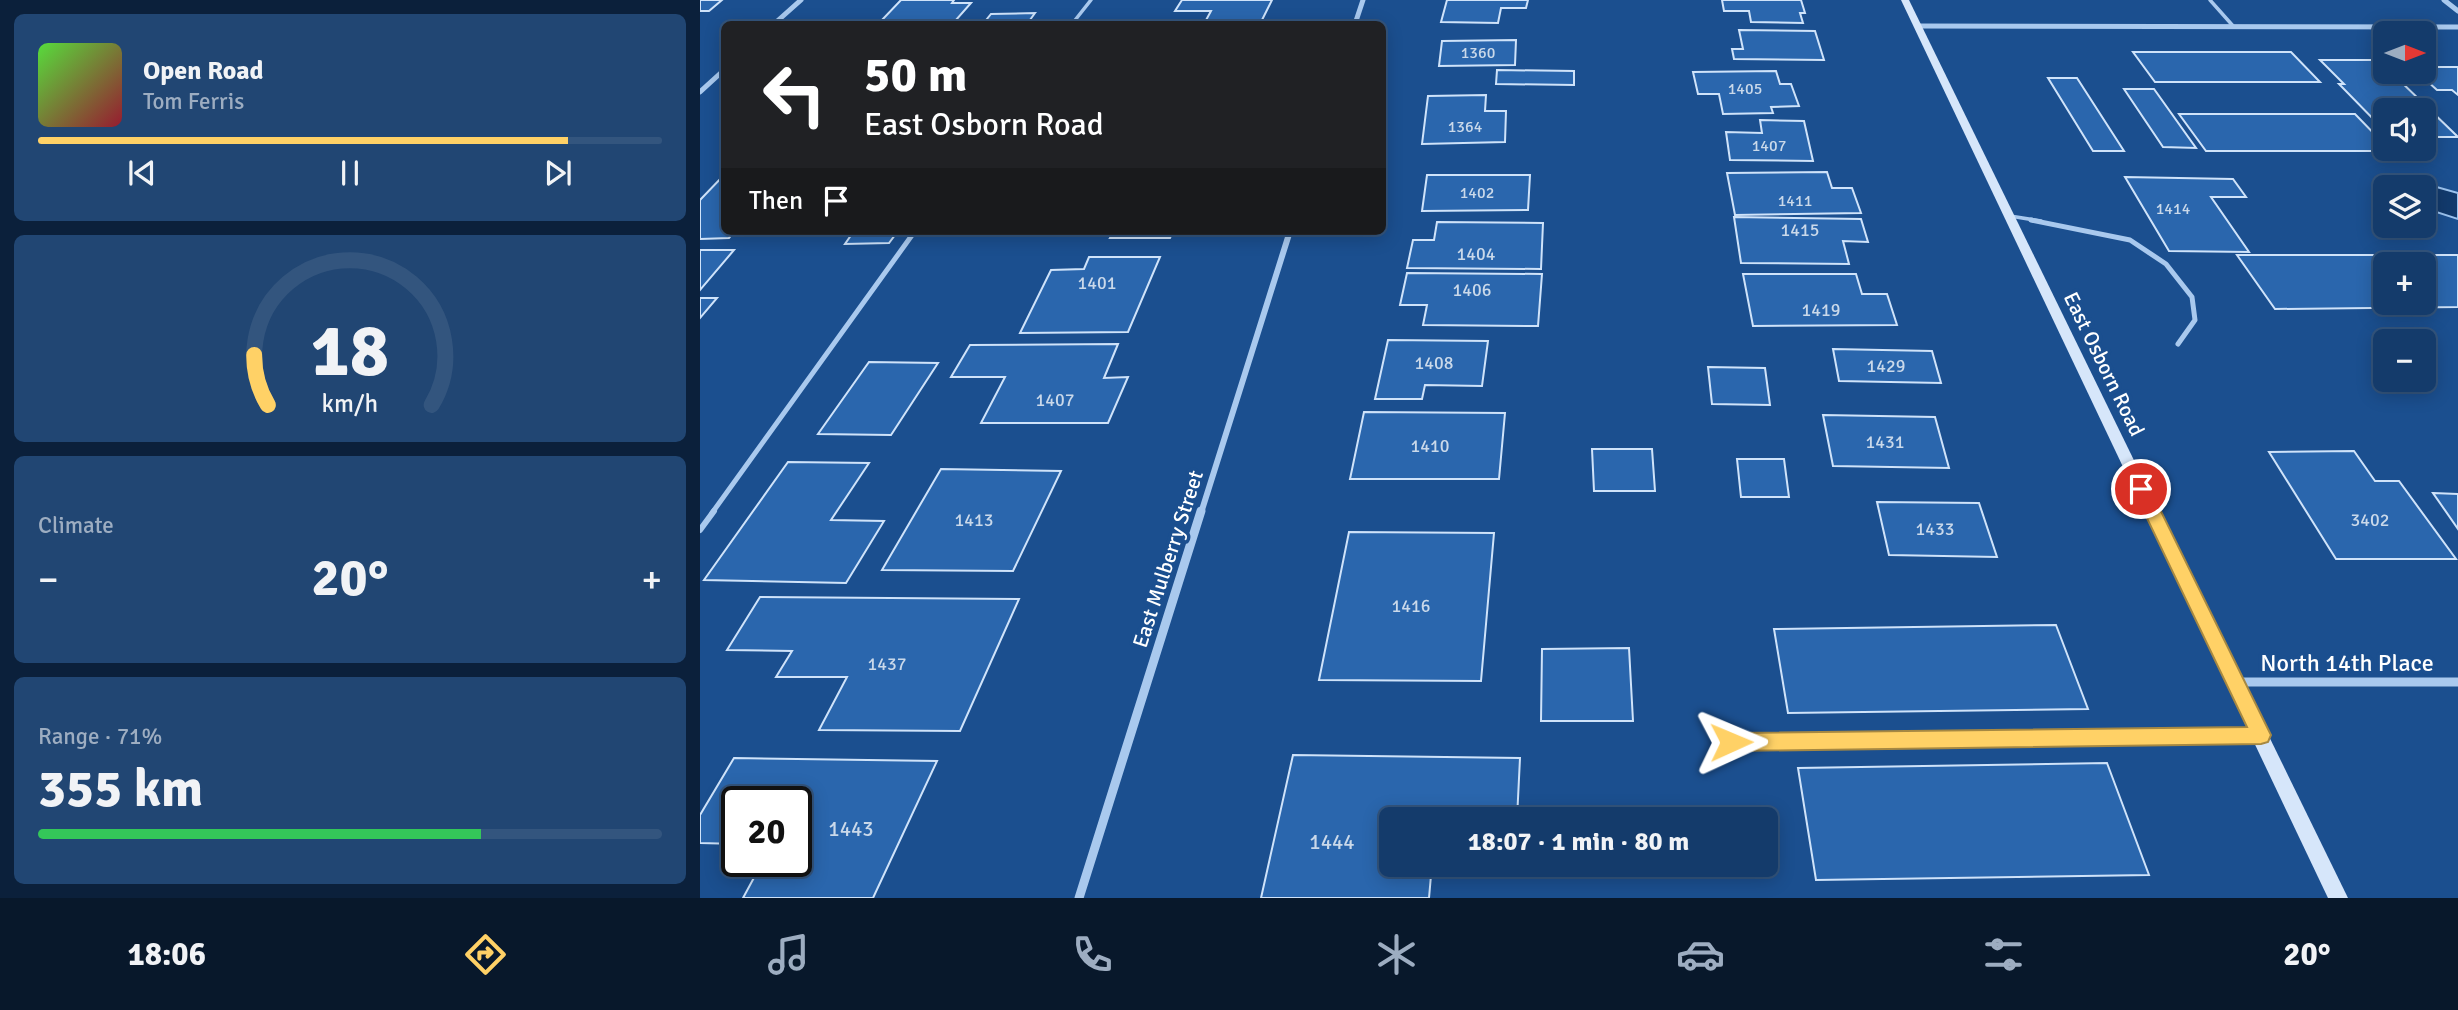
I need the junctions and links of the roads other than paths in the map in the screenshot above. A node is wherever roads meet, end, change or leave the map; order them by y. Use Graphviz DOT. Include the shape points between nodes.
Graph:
graph roads {
  1 [pos="801,0"];
  2 [pos="1091,0"];
  3 [pos="1363,0"];
  4 [pos="1906,0"];
  5 [pos="2210,0"];
  6 [pos="2444,0"];
  7 [pos="2458,11"];
  8 [pos="777,21"];
  9 [pos="1074,21"];
  10 [pos="1356,21"];
  11 [pos="1919,26"];
  12 [pos="2234,27"];
  13 [pos="2458,27"];
  14 [pos="721,72"];
  15 [pos="700,92"];
  16 [pos="2010,216"];
  17 [pos="912,235"];
  18 [pos="1289,235"];
  19 [pos="2178,344"];
  20 [pos="700,530"];
  21 [pos="2235,682"];
  22 [pos="2458,682"];
  23 [pos="2261,735"];
  24 [pos="1731,742"];
  25 [pos="1079,898"];
  26 [pos="2338,898"];
  1 -- 8 [label="street"];
  2 -- 9 [label="lane"];
  3 -- 10 [label="street"];
  4 -- 11 [label="main road, East Osborn Road"];
  5 -- 12 [label="lane"];
  6 -- 7 [label="street"];
  11 -- 12 [label="street"];
  11 -- 16 [label="main road, East Osborn Road"];
  12 -- 13 [label="street"];
  14 -- 15 [label="street"];
  16 -- 19 [label="lane" via="2130,240 2166,264 2192,297 2195,320"];
  16 -- 21 [label="main road, East Osborn Road"];
  17 -- 20 [label="lane"];
  18 -- 25 [label="street, East Mulberry Street"];
  21 -- 22 [label="street, North 14th Place"];
  21 -- 23 [label="main road, East Osborn Road"];
  23 -- 24 [label="lane"];
  23 -- 26 [label="main road, East Osborn Road"];
}
